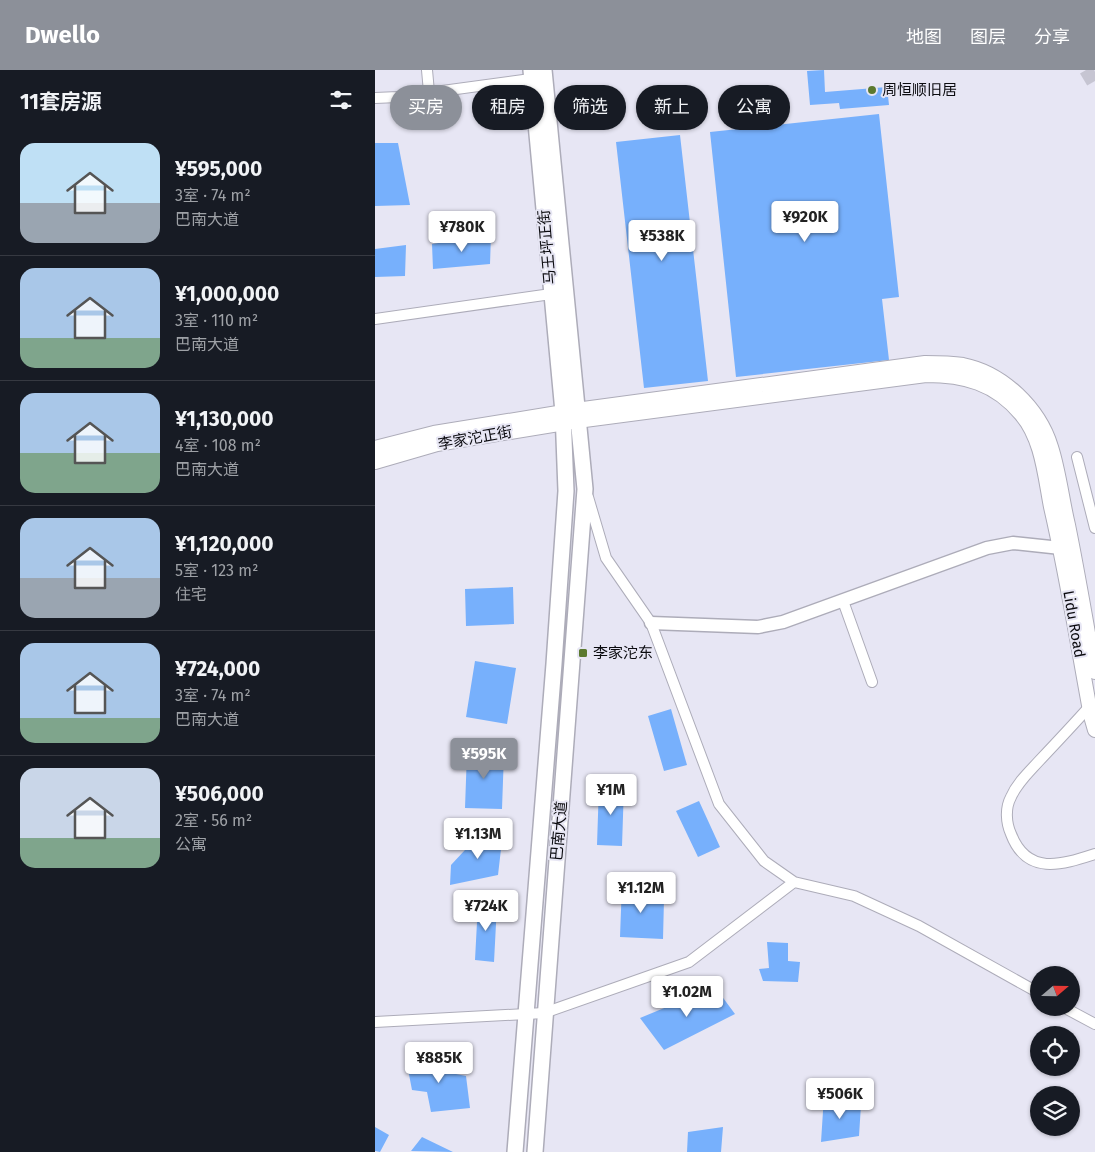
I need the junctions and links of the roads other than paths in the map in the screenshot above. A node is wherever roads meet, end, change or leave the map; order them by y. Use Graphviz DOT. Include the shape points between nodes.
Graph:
graph roads {
  1 [pos="427,70"];
  2 [pos="538,74"];
  3 [pos="428,85"];
  4 [pos="462,87"];
  5 [pos="390,97"];
  6 [pos="375,98"];
  7 [pos="551,294"];
  8 [pos="375,319"];
  9 [pos="570,416"];
  10 [pos="375,448"];
  11 [pos="1077,457"];
  12 [pos="375,462"];
  13 [pos="585,489"];
  14 [pos="1095,528"];
  15 [pos="1066,549"];
  16 [pos="843,601"];
  17 [pos="651,623"];
  18 [pos="1091,635"];
  19 [pos="1095,672"];
  20 [pos="872,682"];
  21 [pos="1089,707"];
  22 [pos="1095,730"];
  23 [pos="1095,854"];
  24 [pos="794,882"];
  25 [pos="1030,988"];
  26 [pos="544,1013"];
  27 [pos="525,1014"];
  28 [pos="1080,1016"];
  29 [pos="375,1022"];
  30 [pos="1095,1024"];
  31 [pos="515,1152"];
  32 [pos="535,1152"];
  1 -- 3 [label="street"];
  2 -- 4 [label="street"];
  2 -- 7 [label="main road, 马王坪正街"];
  2 -- 9 [label="main road, 马王坪正街"];
  5 -- 6 [label="street"];
  7 -- 8 [label="street"];
  7 -- 9 [label="main road, 马王坪正街"];
  9 -- 10 [label="main road, 李家沱正街" via="435,433"];
  9 -- 12 [label="main road, 李家沱正街" via="437,444"];
  9 -- 13 [label="main road, 巴南大道"];
  9 -- 15 [label="main road" via="925,363 964,366 982,371 1015,392 1042,424 1052,447"];
  9 -- 27 [label="main road, 巴南大道" via="554,664"];
  11 -- 14 [label="street"];
  13 -- 17 [label="street" via="606,558"];
  13 -- 26 [label="main road, 巴南大道"];
  15 -- 16 [label="street" via="1013,543 987,548"];
  15 -- 18 [label="main road, Lidu Road"];
  15 -- 21 [label="main road, Lidu Road"];
  16 -- 17 [label="street" via="783,622 758,627"];
  16 -- 20 [label="street"];
  17 -- 24 [label="street" via="719,804 764,862"];
  18 -- 19 [label="main road, Lidu Road"];
  21 -- 22 [label="main road, Lidu Road"];
  21 -- 23 [label="street" via="1019,782 1006,812 1009,831 1026,859 1056,864"];
  24 -- 25 [label="street" via="854,896 919,926"];
  24 -- 26 [label="street" via="689,962"];
  26 -- 27 [label="street"];
  26 -- 32 [label="main road, 巴南大道"];
  27 -- 29 [label="street"];
  27 -- 31 [label="main road, 巴南大道"];
  28 -- 30 [label="street"];
}
